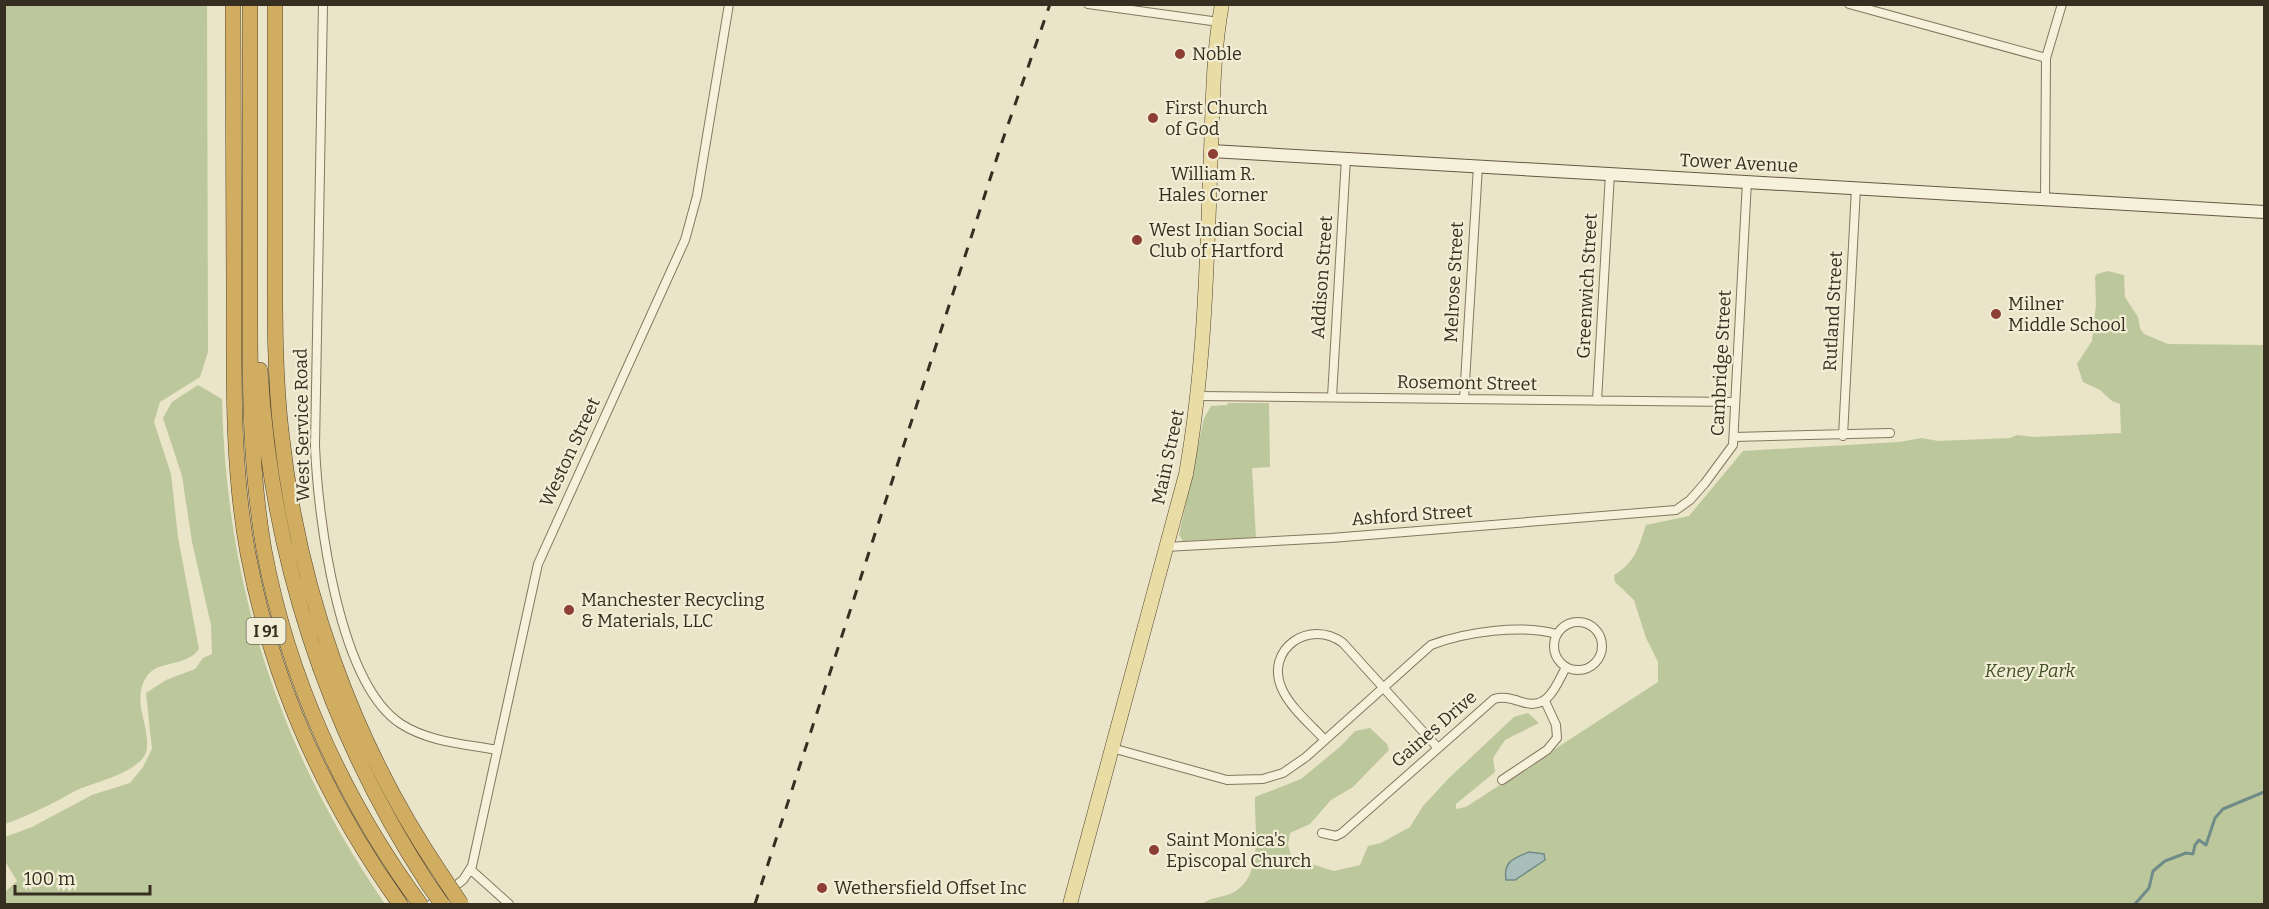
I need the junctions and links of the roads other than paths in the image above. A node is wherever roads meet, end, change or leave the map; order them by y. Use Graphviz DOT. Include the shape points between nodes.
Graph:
graph roads {
  1 [pos="233,4"];
  2 [pos="250,4"];
  3 [pos="258,4"];
  4 [pos="274,4"];
  5 [pos="322,4"];
  6 [pos="729,4"];
  7 [pos="1088,4"];
  8 [pos="1222,4"];
  9 [pos="1848,4"];
  10 [pos="2062,4"];
  11 [pos="1219,22"];
  12 [pos="2046,58"];
  13 [pos="1211,151"];
  14 [pos="1346,158"];
  15 [pos="1478,166"];
  16 [pos="1610,173"];
  17 [pos="1747,182"];
  18 [pos="1856,188"];
  19 [pos="2045,199"];
  20 [pos="2265,212"];
  21 [pos="1199,396"];
  22 [pos="1332,398"];
  23 [pos="1464,399"];
  24 [pos="1597,401"];
  25 [pos="1735,402"];
  26 [pos="1890,432"];
  27 [pos="1843,436"];
  28 [pos="1734,437"];
  29 [pos="1662,513"];
  30 [pos="1166,547"];
  31 [pos="1556,634"];
  32 [pos="1566,667"];
  33 [pos="1381,687"];
  34 [pos="1545,701"];
  35 [pos="1324,739"];
  36 [pos="1437,747"];
  37 [pos="1112,748"];
  38 [pos="497,750"];
  39 [pos="1502,780"];
  40 [pos="1322,833"];
  41 [pos="470,869"];
  42 [pos="417,900"];
  43 [pos="400,904"];
  44 [pos="431,904"];
  45 [pos="442,904"];
  46 [pos="461,904"];
  47 [pos="508,904"];
  48 [pos="1070,904"];
  1 -- 43 [label="highway, I 91" via="234,415 248,550 270,642 303,734 344,817"];
  2 -- 42 [label="highway" via="250,399 255,484 265,551 286,639 321,734 357,806"];
  3 -- 45 [label="highway, bridge" via="260,365 279,522 306,630 339,719 382,808"];
  4 -- 46 [label="highway, bridge" via="276,363 282,441 295,527 314,601 351,707 385,779"];
  5 -- 38 [label="street, West Service Road" via="315,446 321,518 333,583 366,682 390,715 429,737"];
  6 -- 38 [label="street, Weston Street" via="686,240 541,555"];
  7 -- 11 [label="street"];
  8 -- 11 [label="main road, Main Street"];
  9 -- 12 [label="street"];
  10 -- 12 [label="street"];
  11 -- 13 [label="main road, Main Street"];
  12 -- 19 [label="street"];
  13 -- 14 [label="main road, Tower Avenue"];
  13 -- 21 [label="main road, Main Street"];
  14 -- 15 [label="main road, Tower Avenue"];
  14 -- 22 [label="street, Addison Street"];
  15 -- 16 [label="main road, Tower Avenue"];
  15 -- 23 [label="street, Melrose Street"];
  16 -- 17 [label="main road, Tower Avenue"];
  16 -- 24 [label="street, Greenwich Street"];
  17 -- 18 [label="main road, Tower Avenue"];
  17 -- 25 [label="street, Cambridge Street"];
  18 -- 19 [label="main road, Tower Avenue"];
  18 -- 27 [label="street, Rutland Street"];
  19 -- 20 [label="main road, Tower Avenue"];
  21 -- 22 [label="street, Rosemont Street"];
  21 -- 30 [label="main road, Main Street" via="1186,474"];
  22 -- 23 [label="street, Rosemont Street"];
  23 -- 24 [label="street, Rosemont Street"];
  24 -- 25 [label="street, Rosemont Street"];
  25 -- 28 [label="street, Cambridge Street"];
  26 -- 27 [label="street"];
  27 -- 28 [label="street"];
  28 -- 29 [label="street, Cambridge Street" via="1730,451 1690,501"];
  29 -- 30 [label="street, Ashford Street"];
  30 -- 37 [label="main road, Main Street"];
  31 -- 32 [label="street" via="1555,654"];
  31 -- 32 [label="street" via="1569,623 1586,623 1602,642 1594,665 1578,671"];
  31 -- 33 [label="street" via="1536,628 1443,640 1417,655"];
  32 -- 34 [label="street"];
  33 -- 35 [label="street"];
  33 -- 35 [label="street" via="1343,644 1329,635 1306,634 1287,646 1278,665 1282,689"];
  33 -- 36 [label="street"];
  34 -- 36 [label="street, Gaines Drive" via="1530,705 1502,697 1494,699"];
  34 -- 39 [label="street" via="1556,725 1557,738 1547,750"];
  35 -- 37 [label="street" via="1283,773 1245,780 1223,779"];
  36 -- 40 [label="street, Gaines Drive" via="1342,833"];
  37 -- 48 [label="main road, Main Street"];
  38 -- 41 [label="street, Weston Street"];
  41 -- 44 [label="street" via="463,880"];
  41 -- 47 [label="street"];
}
